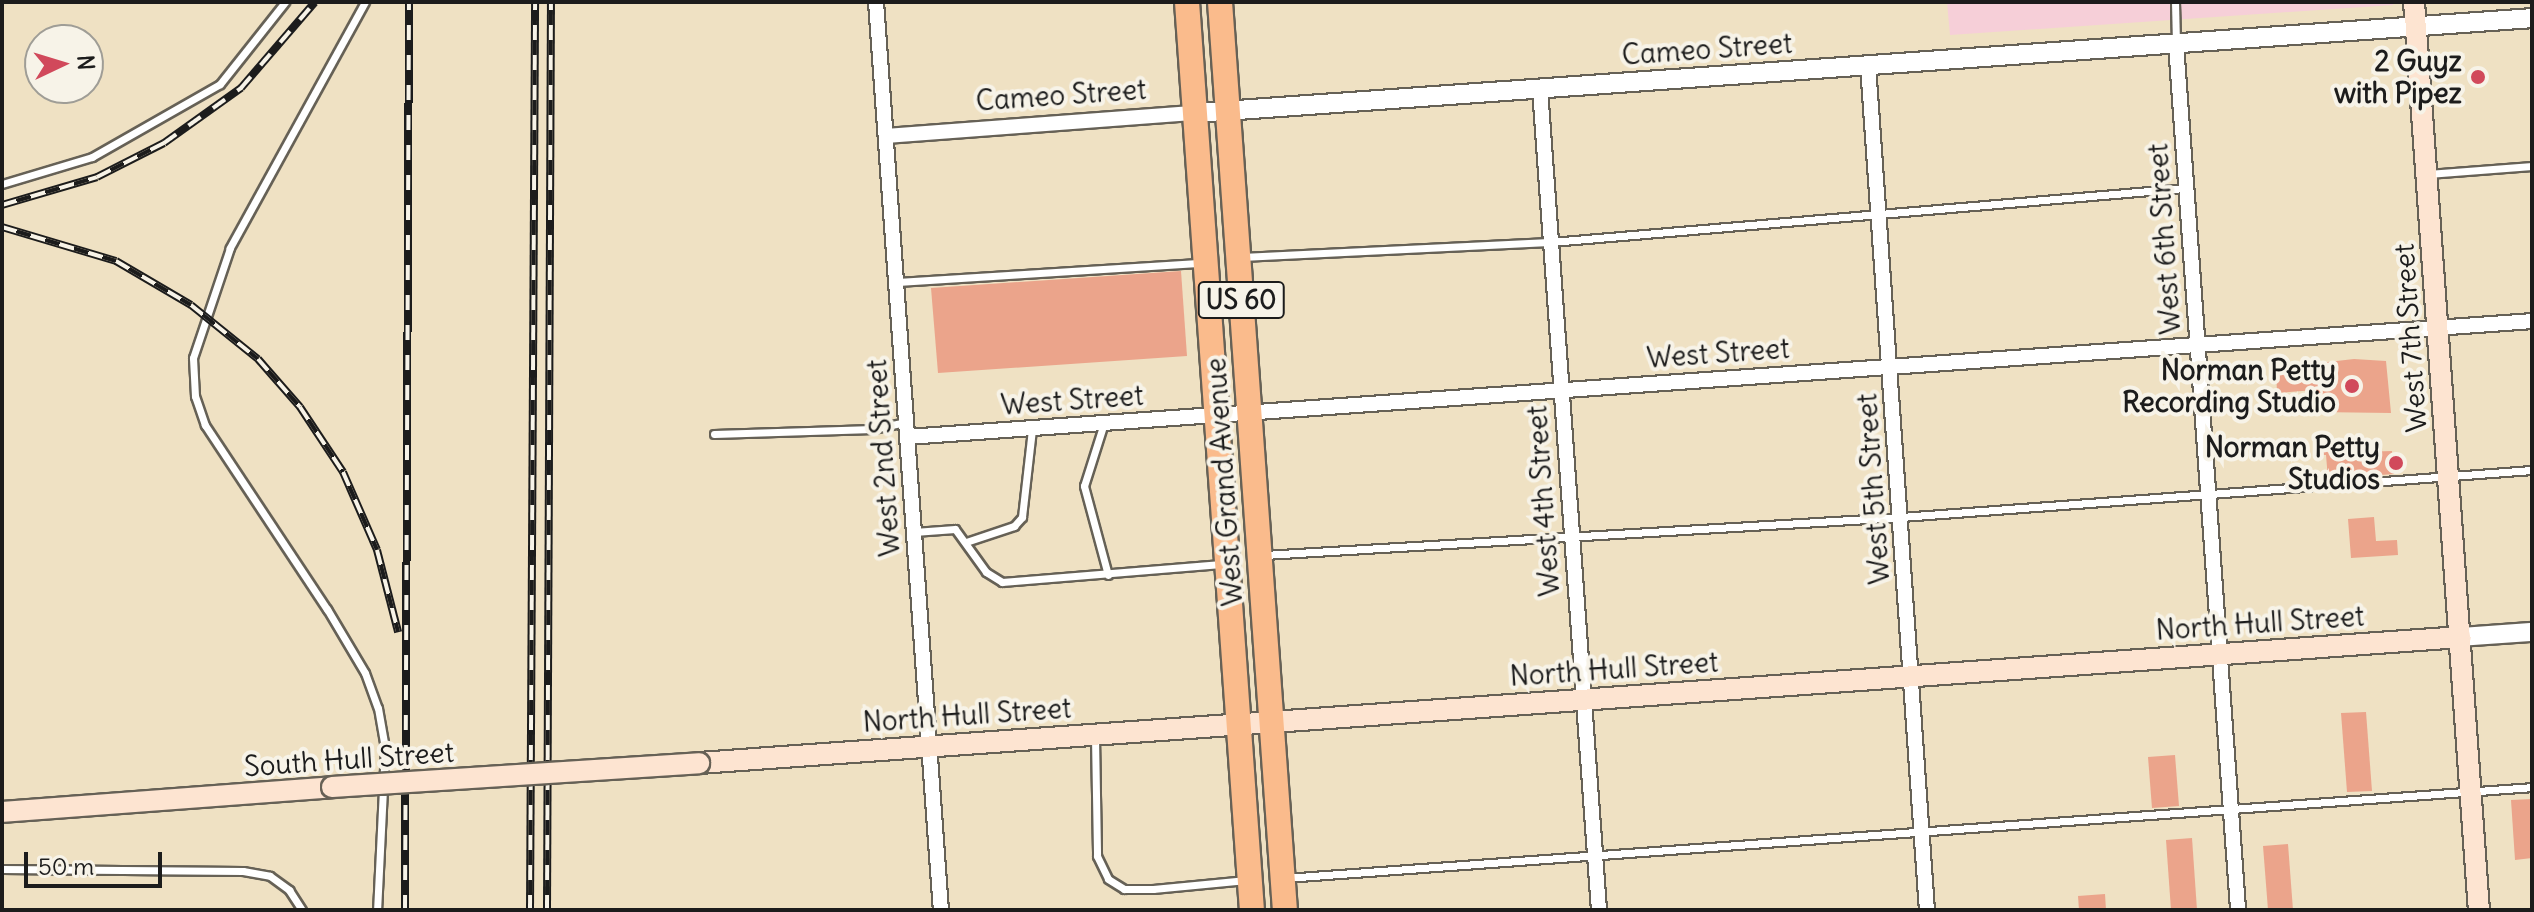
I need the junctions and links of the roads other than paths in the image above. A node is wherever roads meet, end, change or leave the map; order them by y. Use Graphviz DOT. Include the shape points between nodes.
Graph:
graph roads {
  1 [pos="285,2"];
  2 [pos="365,2"];
  3 [pos="876,2"];
  4 [pos="1187,2"];
  5 [pos="1220,2"];
  6 [pos="2175,2"];
  7 [pos="2414,2"];
  8 [pos="2532,18"];
  9 [pos="2415,27"];
  10 [pos="2176,44"];
  11 [pos="1868,65"];
  12 [pos="1540,89"];
  13 [pos="1227,111"];
  14 [pos="1195,113"];
  15 [pos="886,136"];
  16 [pos="2532,166"];
  17 [pos="2426,174"];
  18 [pos="2,184"];
  19 [pos="2187,187"];
  20 [pos="1879,210"];
  21 [pos="1551,242"];
  22 [pos="1238,257"];
  23 [pos="1206,263"];
  24 [pos="897,282"];
  25 [pos="2532,321"];
  26 [pos="2437,328"];
  27 [pos="2198,345"];
  28 [pos="1891,367"];
  29 [pos="1561,391"];
  30 [pos="1249,413"];
  31 [pos="1218,415"];
  32 [pos="1104,423"];
  33 [pos="1032,429"];
  34 [pos="907,430"];
  35 [pos="714,434"];
  36 [pos="2532,470"];
  37 [pos="2448,476"];
  38 [pos="2209,496"];
  39 [pos="1901,517"];
  40 [pos="914,532"];
  41 [pos="1572,539"];
  42 [pos="966,542"];
  43 [pos="1258,556"];
  44 [pos="1228,563"];
  45 [pos="1108,575"];
  46 [pos="2532,632"];
  47 [pos="2460,637"];
  48 [pos="2220,654"];
  49 [pos="1911,676"];
  50 [pos="1584,699"];
  51 [pos="1272,722"];
  52 [pos="1239,724"];
  53 [pos="1095,734"];
  54 [pos="930,746"];
  55 [pos="699,763"];
  56 [pos="2532,787"];
  57 [pos="2471,791"];
  58 [pos="2,812"];
  59 [pos="2231,812"];
  60 [pos="1922,834"];
  61 [pos="1595,858"];
  62 [pos="2,869"];
  63 [pos="1283,878"];
  64 [pos="1249,879"];
  65 [pos="302,910"];
  66 [pos="377,910"];
  67 [pos="941,910"];
  68 [pos="1252,910"];
  69 [pos="1285,910"];
  70 [pos="1599,910"];
  71 [pos="1927,910"];
  72 [pos="2238,910"];
  73 [pos="2479,910"];
  1 -- 18 [label="lane" via="220,84 92,157"];
  2 -- 66 [label="lane" via="230,248 193,358 195,396 205,425 327,609 365,673 378,708 385,748"];
  3 -- 15 [label="street, West 2nd Street"];
  4 -- 14 [label="highway, West Grand Avenue / US 60"];
  5 -- 13 [label="highway, West Grand Avenue / US 60"];
  6 -- 10 [label="lane"];
  7 -- 9 [label="main road, West 7th Street"];
  8 -- 9 [label="street, Cameo Street"];
  9 -- 10 [label="street, Cameo Street"];
  9 -- 17 [label="main road, West 7th Street"];
  10 -- 11 [label="street, Cameo Street"];
  10 -- 19 [label="street, West 6th Street"];
  11 -- 12 [label="street, Cameo Street"];
  11 -- 20 [label="street, West 5th Street"];
  12 -- 13 [label="street, Cameo Street"];
  12 -- 21 [label="street, West 4th Street"];
  13 -- 14 [label="street, Cameo Street"];
  13 -- 22 [label="highway, West Grand Avenue / US 60"];
  14 -- 15 [label="street, Cameo Street"];
  14 -- 23 [label="highway, West Grand Avenue / US 60"];
  15 -- 24 [label="street, West 2nd Street"];
  16 -- 17 [label="lane"];
  17 -- 26 [label="main road, West 7th Street"];
  19 -- 20 [label="lane"];
  19 -- 27 [label="street, West 6th Street"];
  20 -- 21 [label="lane"];
  20 -- 28 [label="street, West 5th Street"];
  21 -- 22 [label="lane"];
  21 -- 29 [label="street, West 4th Street"];
  22 -- 30 [label="highway, West Grand Avenue / US 60"];
  23 -- 24 [label="lane"];
  23 -- 31 [label="highway, West Grand Avenue / US 60"];
  24 -- 34 [label="street, West 2nd Street"];
  25 -- 26 [label="street, West Street"];
  26 -- 27 [label="street, West Street"];
  26 -- 37 [label="main road, West 7th Street"];
  27 -- 28 [label="street, West Street"];
  27 -- 38 [label="street, West 6th Street"];
  28 -- 29 [label="street, West Street"];
  28 -- 39 [label="street, West 5th Street"];
  29 -- 30 [label="street, West Street"];
  29 -- 41 [label="street, West 4th Street"];
  30 -- 31 [label="street, West Street"];
  30 -- 43 [label="highway, West Grand Avenue / US 60"];
  31 -- 32 [label="street, West Street"];
  31 -- 44 [label="highway, West Grand Avenue / US 60"];
  32 -- 33 [label="street, West Street"];
  32 -- 45 [label="lane" via="1084,486"];
  33 -- 34 [label="street, West Street"];
  33 -- 42 [label="lane" via="1022,517 1014,526"];
  34 -- 35 [label="lane"];
  34 -- 40 [label="street, West 2nd Street"];
  36 -- 37 [label="lane"];
  37 -- 38 [label="lane"];
  37 -- 47 [label="main road, West 7th Street"];
  38 -- 39 [label="lane"];
  38 -- 48 [label="street, West 6th Street"];
  39 -- 41 [label="lane"];
  39 -- 49 [label="street, West 5th Street"];
  40 -- 42 [label="lane" via="955,529"];
  40 -- 54 [label="street, West 2nd Street"];
  41 -- 43 [label="lane"];
  41 -- 50 [label="street, West 4th Street"];
  42 -- 45 [label="lane" via="986,572 1002,582"];
  43 -- 51 [label="highway, West Grand Avenue / US 60"];
  44 -- 45 [label="lane"];
  44 -- 52 [label="highway, West Grand Avenue / US 60"];
  46 -- 47 [label="street, North Hull Street"];
  47 -- 48 [label="main road, North Hull Street"];
  47 -- 57 [label="main road, West 7th Street"];
  48 -- 49 [label="main road, North Hull Street"];
  48 -- 59 [label="street, West 6th Street"];
  49 -- 50 [label="main road, North Hull Street"];
  49 -- 60 [label="street, West 5th Street"];
  50 -- 51 [label="main road, North Hull Street"];
  50 -- 61 [label="street, West 4th Street"];
  51 -- 52 [label="main road, North Hull Street"];
  51 -- 63 [label="highway, West Grand Avenue / US 60"];
  52 -- 53 [label="main road, North Hull Street"];
  52 -- 64 [label="highway, West Grand Avenue / US 60"];
  53 -- 54 [label="main road, North Hull Street"];
  53 -- 64 [label="lane" via="1097,856 1108,879 1124,889 1153,889"];
  54 -- 55 [label="main road, North Hull Street"];
  54 -- 67 [label="street, West 2nd Street"];
  55 -- 58 [label="main road, South Hull Street, bridge"];
  56 -- 57 [label="lane"];
  57 -- 59 [label="lane"];
  57 -- 73 [label="main road, West 7th Street"];
  59 -- 60 [label="lane"];
  59 -- 72 [label="street, West 6th Street"];
  60 -- 61 [label="lane"];
  60 -- 71 [label="street, West 5th Street"];
  61 -- 63 [label="lane"];
  61 -- 70 [label="street, West 4th Street"];
  62 -- 65 [label="lane" via="243,871 270,876 289,890"];
  63 -- 69 [label="highway, West Grand Avenue / US 60"];
  64 -- 68 [label="highway, West Grand Avenue / US 60"];
}
